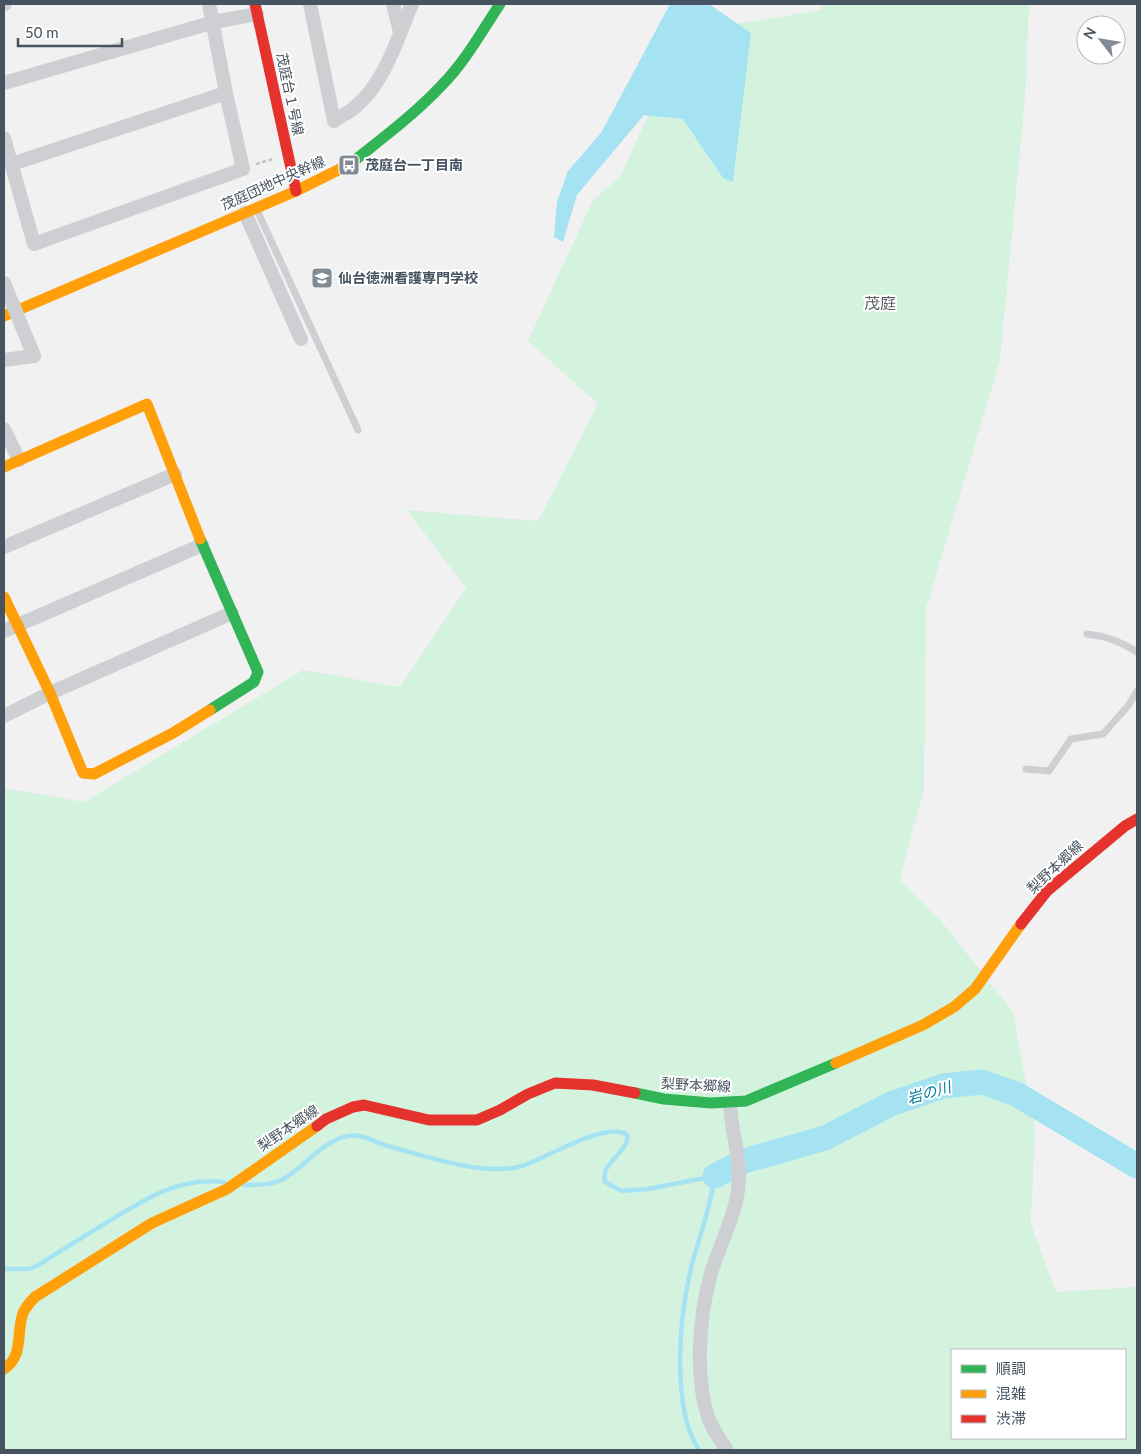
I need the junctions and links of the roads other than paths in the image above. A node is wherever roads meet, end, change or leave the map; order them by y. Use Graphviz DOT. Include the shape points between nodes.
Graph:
graph roads {
  1 [pos="210,4"];
  2 [pos="310,4"];
  3 [pos="392,4"];
  4 [pos="412,4"];
  5 [pos="500,4"];
  6 [pos="256,9"];
  7 [pos="214,22"];
  8 [pos="400,32"];
  9 [pos="4,83"];
  10 [pos="226,93"];
  11 [pos="4,138"];
  12 [pos="12,164"];
  13 [pos="296,191"];
  14 [pos="250,210"];
  15 [pos="4,283"];
  16 [pos="4,316"];
  17 [pos="301,339"];
  18 [pos="4,360"];
  19 [pos="4,429"];
  20 [pos="358,430"];
  21 [pos="19,460"];
  22 [pos="4,467"];
  23 [pos="175,474"];
  24 [pos="202,545"];
  25 [pos="4,548"];
  26 [pos="4,597"];
  27 [pos="232,614"];
  28 [pos="18,624"];
  29 [pos="4,631"];
  30 [pos="1087,634"];
  31 [pos="1137,652"];
  32 [pos="1137,691"];
  33 [pos="50,693"];
  34 [pos="4,716"];
  35 [pos="1026,769"];
  36 [pos="1137,819"];
  37 [pos="730,1103"];
  38 [pos="4,1369"];
  39 [pos="727,1450"];
  1 -- 7 [label="street"];
  2 -- 8 [label="street" via="334,121 354,107 373,87"];
  3 -- 8 [label="street"];
  4 -- 8 [label="street"];
  5 -- 13 [label="street, 茂庭団地中央幹線" via="444,84 414,113 349,165"];
  6 -- 7 [label="street"];
  6 -- 13 [label="street, 茂庭台１号線"];
  7 -- 9 [label="street"];
  7 -- 10 [label="street"];
  10 -- 12 [label="street"];
  10 -- 12 [label="street" via="243,169 34,244"];
  11 -- 12 [label="street"];
  13 -- 14 [label="street, 茂庭団地中央幹線"];
  14 -- 16 [label="street, 茂庭団地中央幹線"];
  14 -- 17 [label="street"];
  14 -- 20 [label="lane"];
  15 -- 18 [label="street, bridge" via="34,356"];
  19 -- 21 [label="street"];
  21 -- 22 [label="street"];
  21 -- 23 [label="street" via="147,404"];
  23 -- 24 [label="street"];
  23 -- 25 [label="street"];
  24 -- 27 [label="street"];
  24 -- 28 [label="street"];
  26 -- 28 [label="street"];
  27 -- 33 [label="street"];
  27 -- 33 [label="street" via="258,672 254,682 173,733 94,774 83,773"];
  28 -- 29 [label="street"];
  28 -- 33 [label="street"];
  30 -- 31 [label="lane" via="1102,635"];
  32 -- 35 [label="lane" via="1103,734 1071,739 1049,771"];
  33 -- 34 [label="street"];
  36 -- 37 [label="street, 梨野本郷線" via="1047,891 975,989 954,1006 923,1025 756,1097"];
  37 -- 38 [label="street, 梨野本郷線" via="664,1099 593,1085 555,1083 477,1120 429,1120 364,1105 339,1112 227,1188 152,1223 35,1296 22,1316 21,1336 14,1359"];
  37 -- 39 [label="street" via="738,1190 710,1278 702,1315 701,1345 704,1402 709,1419"];
}
